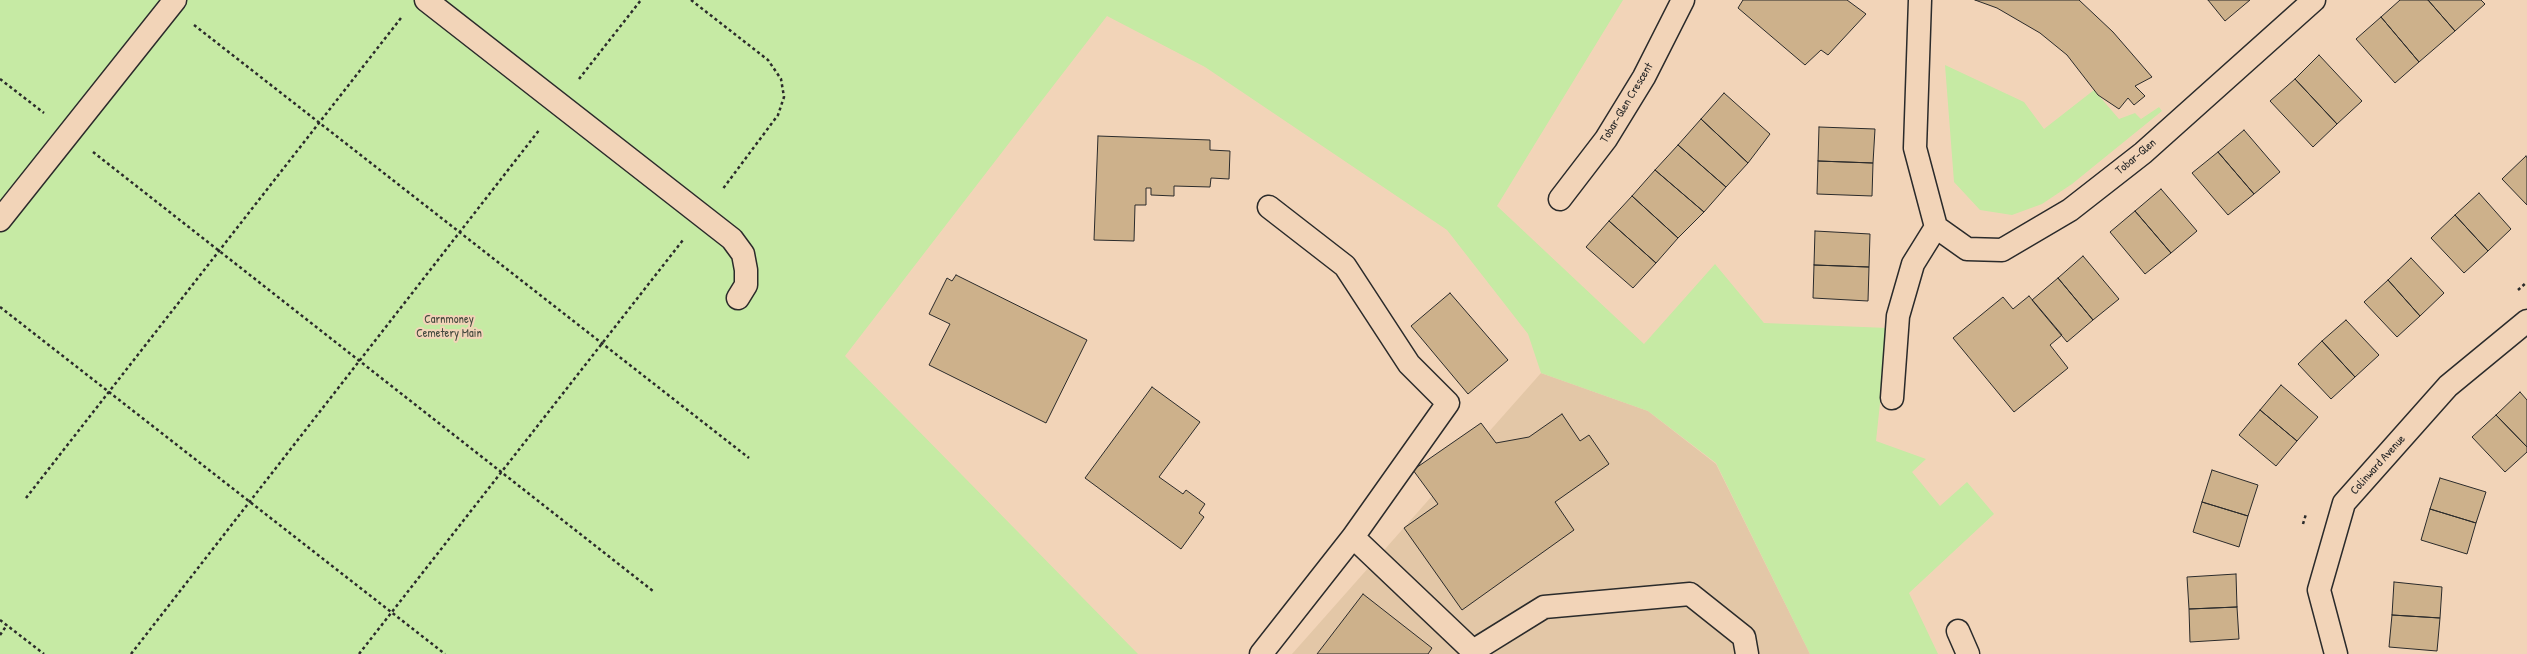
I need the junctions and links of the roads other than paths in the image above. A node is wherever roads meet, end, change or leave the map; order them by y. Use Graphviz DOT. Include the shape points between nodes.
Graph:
graph roads {
  1 [pos="426,0"];
  2 [pos="1683,0"];
  3 [pos="1920,0"];
  4 [pos="2314,0"];
  5 [pos="173,3"];
  6 [pos="1560,199"];
  7 [pos="1270,207"];
  8 [pos="0,220"];
  9 [pos="1936,227"];
  10 [pos="738,298"];
  11 [pos="2527,321"];
  12 [pos="1892,398"];
  13 [pos="1353,537"];
  14 [pos="1958,631"];
  15 [pos="1472,652"];
  16 [pos="1261,654"];
  17 [pos="1747,654"];
  18 [pos="1968,654"];
  19 [pos="2336,654"];
  1 -- 10 [label="street" via="732,239 743,254 746,270 746,285"];
  2 -- 6 [label="street, Tobar-Glen Crescent" via="1644,77 1606,139"];
  3 -- 9 [label="street" via="1915,148"];
  4 -- 9 [label="street, Tobar-Glen" via="2143,153 2070,210 2002,250 1967,249"];
  5 -- 8 [label="street"];
  7 -- 13 [label="street" via="1345,266 1410,364 1448,403"];
  9 -- 12 [label="street" via="1913,264 1898,316"];
  11 -- 19 [label="street, Colinward Avenue" via="2448,386 2344,503 2319,590"];
  13 -- 15 [label="street"];
  13 -- 16 [label="street"];
  14 -- 18 [label="street"];
  15 -- 17 [label="street" via="1544,607 1690,594 1744,637"];
}
